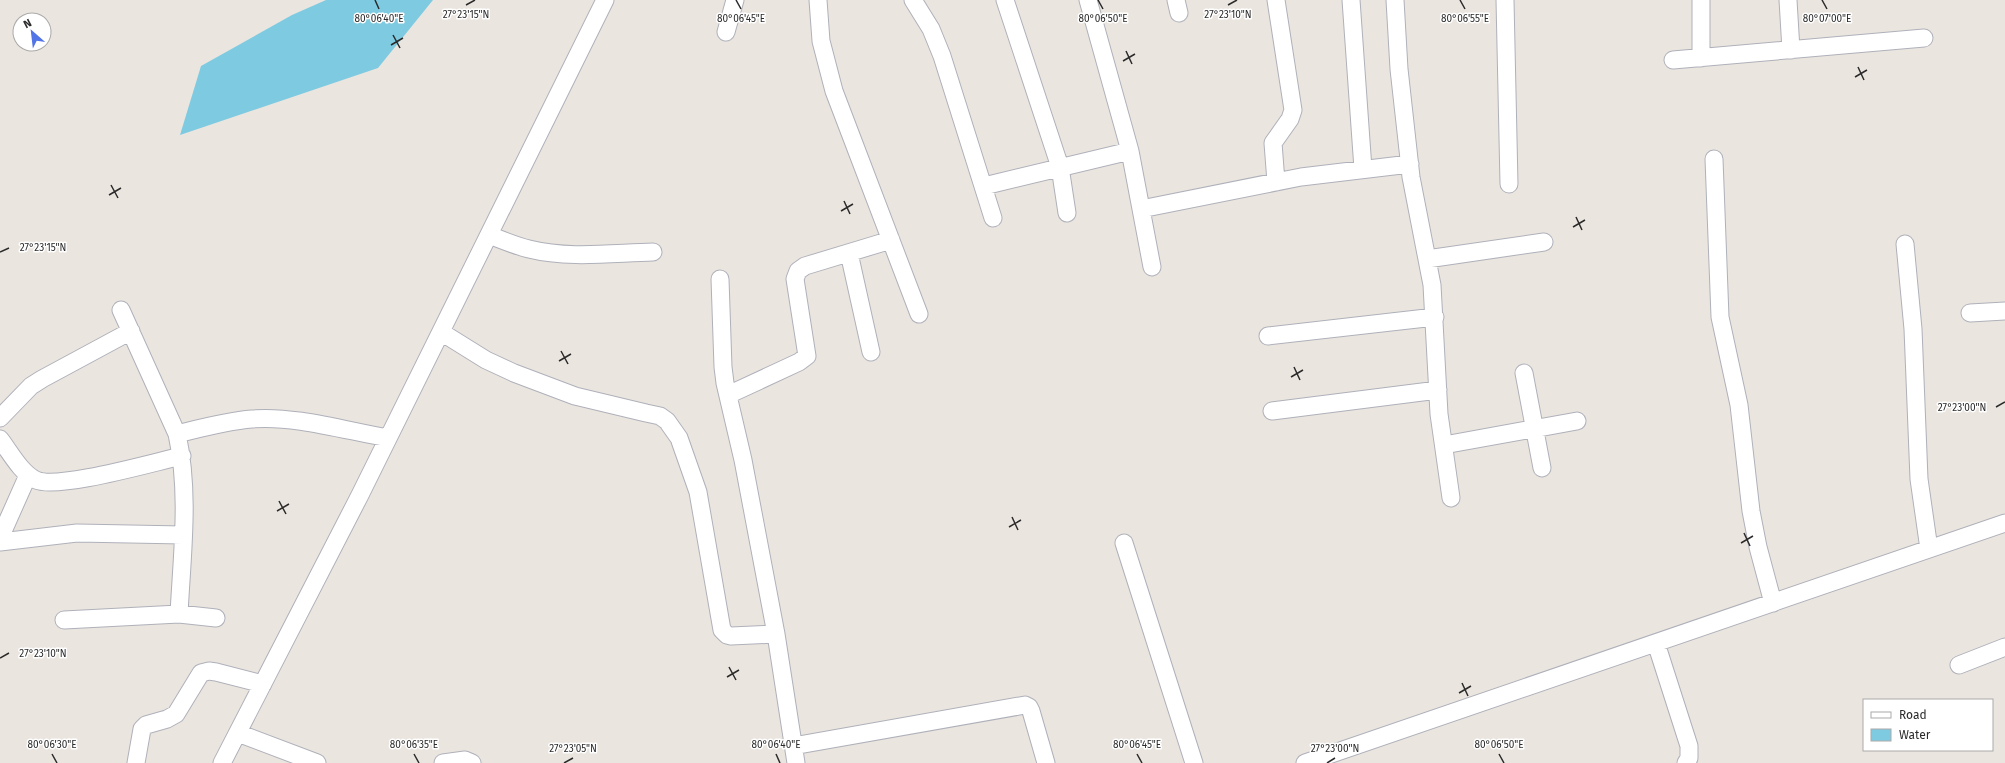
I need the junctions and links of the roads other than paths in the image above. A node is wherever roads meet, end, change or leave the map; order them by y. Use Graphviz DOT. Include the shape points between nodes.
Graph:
graph roads {
  1 [pos="605,0"];
  2 [pos="735,0"];
  3 [pos="818,0"];
  4 [pos="913,0"];
  5 [pos="1005,0"];
  6 [pos="1088,0"];
  7 [pos="1276,0"];
  8 [pos="1351,0"];
  9 [pos="1395,0"];
  10 [pos="1505,0"];
  11 [pos="1701,0"];
  12 [pos="1788,0"];
  13 [pos="726,32"];
  14 [pos="1924,38"];
  15 [pos="1791,50"];
  16 [pos="1701,58"];
  17 [pos="1673,60"];
  18 [pos="1130,151"];
  19 [pos="1714,159"];
  20 [pos="1410,164"];
  21 [pos="1060,167"];
  22 [pos="1363,169"];
  23 [pos="1276,182"];
  24 [pos="1509,184"];
  25 [pos="984,186"];
  26 [pos="1141,209"];
  27 [pos="1067,213"];
  28 [pos="993,218"];
  29 [pos="488,235"];
  30 [pos="891,240"];
  31 [pos="1544,242"];
  32 [pos="1905,244"];
  33 [pos="653,252"];
  34 [pos="849,253"];
  35 [pos="1427,259"];
  36 [pos="1152,267"];
  37 [pos="720,279"];
  38 [pos="121,310"];
  39 [pos="2005,311"];
  40 [pos="1970,313"];
  41 [pos="919,314"];
  42 [pos="1435,317"];
  43 [pos="131,331"];
  44 [pos="441,332"];
  45 [pos="1268,336"];
  46 [pos="871,352"];
  47 [pos="1524,373"];
  48 [pos="1438,390"];
  49 [pos="728,395"];
  50 [pos="1272,411"];
  51 [pos="0,418"];
  52 [pos="1577,421"];
  53 [pos="1534,429"];
  54 [pos="177,434"];
  55 [pos="388,438"];
  56 [pos="0,439"];
  57 [pos="1444,445"];
  58 [pos="182,456"];
  59 [pos="1542,468"];
  60 [pos="28,475"];
  61 [pos="1451,498"];
  62 [pos="2004,529"];
  63 [pos="183,535"];
  64 [pos="0,538"];
  65 [pos="0,542"];
  66 [pos="1124,543"];
  67 [pos="1929,549"];
  68 [pos="1773,603"];
  69 [pos="179,614"];
  70 [pos="216,618"];
  71 [pos="64,620"];
  72 [pos="776,634"];
  73 [pos="1656,643"];
  74 [pos="2005,647"];
  75 [pos="1960,665"];
  76 [pos="262,684"];
  77 [pos="238,733"];
  78 [pos="795,755"];
  79 [pos="136,763"];
  80 [pos="222,763"];
  81 [pos="317,763"];
  82 [pos="442,763"];
  83 [pos="472,763"];
  84 [pos="1046,763"];
  85 [pos="1194,763"];
  86 [pos="1305,763"];
  87 [pos="1686,763"];
  1 -- 29 [label="street"];
  2 -- 13 [label="street"];
  3 -- 30 [label="street" via="821,41 832,84"];
  4 -- 25 [label="street" via="931,29 942,56"];
  5 -- 21 [label="street"];
  6 -- 18 [label="street"];
  7 -- 23 [label="street" via="1293,110 1290,119 1273,143"];
  8 -- 22 [label="street"];
  9 -- 20 [label="street" via="1399,69"];
  10 -- 24 [label="street"];
  11 -- 16 [label="street"];
  12 -- 15 [label="street"];
  14 -- 15 [label="street"];
  15 -- 16 [label="street"];
  16 -- 17 [label="street"];
  18 -- 21 [label="street"];
  18 -- 26 [label="street"];
  19 -- 68 [label="street" via="1721,323 1739,404 1751,511"];
  20 -- 22 [label="street"];
  20 -- 35 [label="street"];
  21 -- 25 [label="street"];
  21 -- 27 [label="street"];
  22 -- 23 [label="street"];
  23 -- 26 [label="street"];
  25 -- 28 [label="street"];
  26 -- 36 [label="street"];
  29 -- 33 [label="street" via="528,249 549,253"];
  29 -- 44 [label="street"];
  30 -- 34 [label="street"];
  30 -- 41 [label="street"];
  31 -- 35 [label="street"];
  32 -- 67 [label="street" via="1913,336 1919,479"];
  34 -- 46 [label="street"];
  34 -- 49 [label="street" via="805,266 795,274 807,349 805,358"];
  35 -- 42 [label="street"];
  37 -- 49 [label="street" via="723,366"];
  38 -- 43 [label="street"];
  39 -- 40 [label="street"];
  42 -- 45 [label="street"];
  42 -- 48 [label="street"];
  43 -- 51 [label="street" via="31,386"];
  43 -- 54 [label="street"];
  44 -- 55 [label="street"];
  44 -- 72 [label="street" via="486,360 514,373 576,396 660,416 667,421 680,438 698,492 722,630 731,636"];
  47 -- 53 [label="street"];
  48 -- 50 [label="street"];
  48 -- 57 [label="street"];
  49 -- 72 [label="street"];
  52 -- 53 [label="street"];
  53 -- 57 [label="street"];
  53 -- 59 [label="street"];
  54 -- 55 [label="street" via="253,419 309,423"];
  54 -- 58 [label="street"];
  55 -- 76 [label="street"];
  56 -- 60 [label="street"];
  57 -- 61 [label="street"];
  58 -- 60 [label="street" via="69,482 44,482"];
  58 -- 63 [label="street"];
  60 -- 64 [label="street"];
  62 -- 67 [label="street"];
  63 -- 65 [label="street" via="76,533"];
  63 -- 69 [label="street"];
  66 -- 85 [label="street"];
  67 -- 68 [label="street"];
  68 -- 73 [label="street"];
  69 -- 70 [label="street"];
  69 -- 71 [label="street"];
  72 -- 78 [label="street"];
  73 -- 86 [label="street"];
  73 -- 87 [label="street" via="1689,746 1689,758"];
  74 -- 75 [label="street"];
  76 -- 77 [label="street"];
  76 -- 79 [label="street" via="216,672 201,674 176,714 146,725 142,729"];
  77 -- 80 [label="street"];
  77 -- 81 [label="street"];
  78 -- 84 [label="street" via="1025,705 1032,714"];
  82 -- 83 [label="street" via="465,760"];
}
